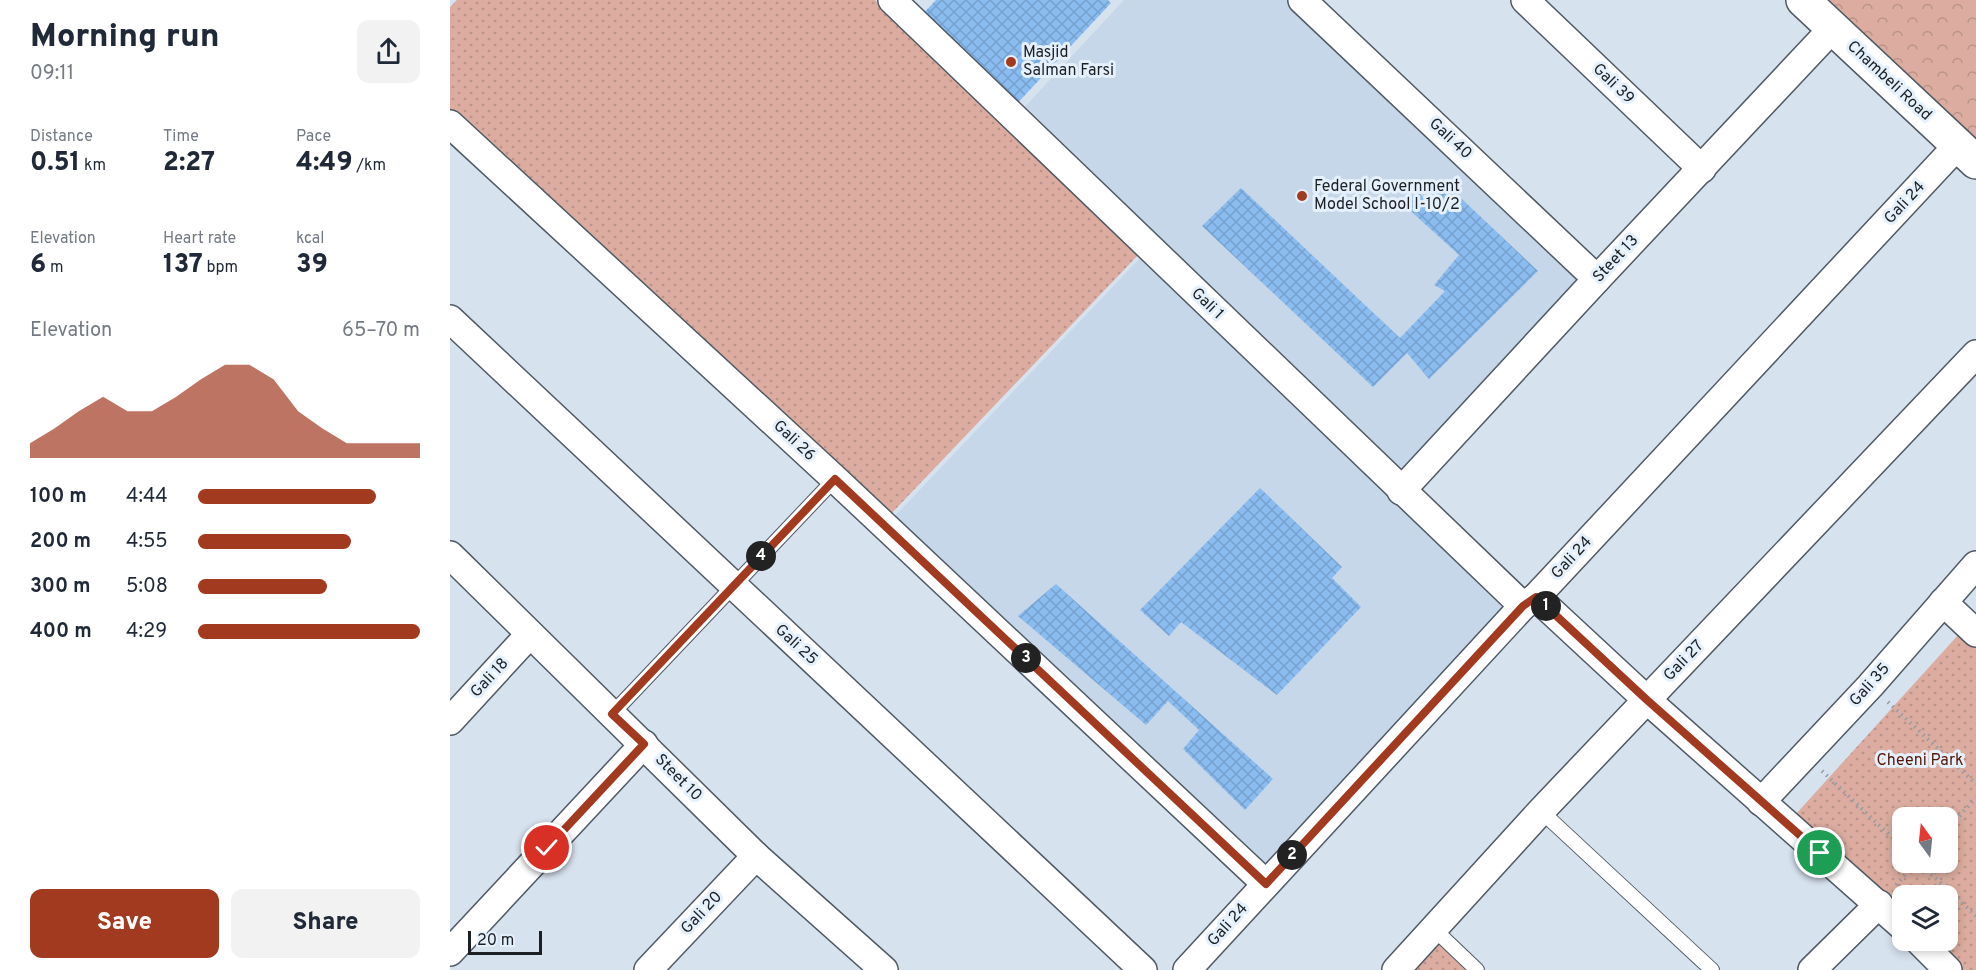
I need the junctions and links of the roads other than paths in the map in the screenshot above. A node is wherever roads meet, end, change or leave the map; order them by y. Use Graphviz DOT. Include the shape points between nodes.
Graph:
graph roads {
  1 [pos="892,0"];
  2 [pos="1302,0"];
  3 [pos="1525,0"];
  4 [pos="1803,0"];
  5 [pos="1833,28"];
  6 [pos="450,124"];
  7 [pos="1967,154"];
  8 [pos="1702,169"];
  9 [pos="1597,279"];
  10 [pos="450,319"];
  11 [pos="1976,354"];
  12 [pos="835,479"];
  13 [pos="1401,490"];
  14 [pos="450,555"];
  15 [pos="1976,565"];
  16 [pos="732,585"];
  17 [pos="1529,602"];
  18 [pos="1943,602"];
  19 [pos="1976,633"];
  20 [pos="530,634"];
  21 [pos="1647,700"];
  22 [pos="612,714"];
  23 [pos="450,721"];
  24 [pos="644,744"];
  25 [pos="1761,802"];
  26 [pos="1541,811"];
  27 [pos="756,856"];
  28 [pos="1266,884"];
  29 [pos="1879,904"];
  30 [pos="1892,916"];
  31 [pos="1434,929"];
  32 [pos="1929,951"];
  33 [pos="450,952"];
  34 [pos="648,970"];
  35 [pos="884,970"];
  36 [pos="1143,970"];
  37 [pos="1187,970"];
  38 [pos="1396,970"];
  39 [pos="1477,970"];
  40 [pos="1712,970"];
  41 [pos="1812,970"];
  42 [pos="1948,970"];
  1 -- 13 [label="street, Gali 1"];
  2 -- 9 [label="street, Gali 40"];
  3 -- 8 [label="street, Gali 39"];
  4 -- 5 [label="street, Chambeli Road"];
  5 -- 7 [label="street, Chambeli Road"];
  5 -- 8 [label="street, Steet 13"];
  6 -- 12 [label="street, Gali 26"];
  7 -- 17 [label="street, Gali 24"];
  8 -- 9 [label="street, Steet 13"];
  9 -- 13 [label="street, Steet 13"];
  10 -- 16 [label="street, Gali 25"];
  11 -- 21 [label="street, Gali 27"];
  12 -- 16 [label="lane"];
  12 -- 28 [label="street, Gali 26"];
  13 -- 17 [label="street, Gali 1"];
  14 -- 20 [label="street, Steet 10"];
  15 -- 18 [label="street, Gali 35"];
  16 -- 22 [label="lane"];
  16 -- 36 [label="street, Gali 25"];
  17 -- 21 [label="street, Gali 1"];
  17 -- 28 [label="street, Gali 24"];
  18 -- 19 [label="street"];
  18 -- 25 [label="street, Gali 35"];
  20 -- 22 [label="street, Steet 10"];
  20 -- 23 [label="street, Gali 18"];
  21 -- 25 [label="street, Gali 1"];
  21 -- 26 [label="street, Gali 27"];
  22 -- 24 [label="street, Steet 10"];
  24 -- 27 [label="street, Steet 10"];
  24 -- 33 [label="street"];
  25 -- 29 [label="street, Gali 1"];
  26 -- 31 [label="street, Gali 27"];
  26 -- 40 [label="lane"];
  27 -- 34 [label="street, Gali 20"];
  27 -- 35 [label="street, Steet 10"];
  28 -- 37 [label="street, Gali 24"];
  29 -- 30 [label="street, Gali 1"];
  29 -- 41 [label="street"];
  31 -- 38 [label="street, Gali 27"];
  31 -- 39 [label="lane"];
  32 -- 42 [label="street"];
}
